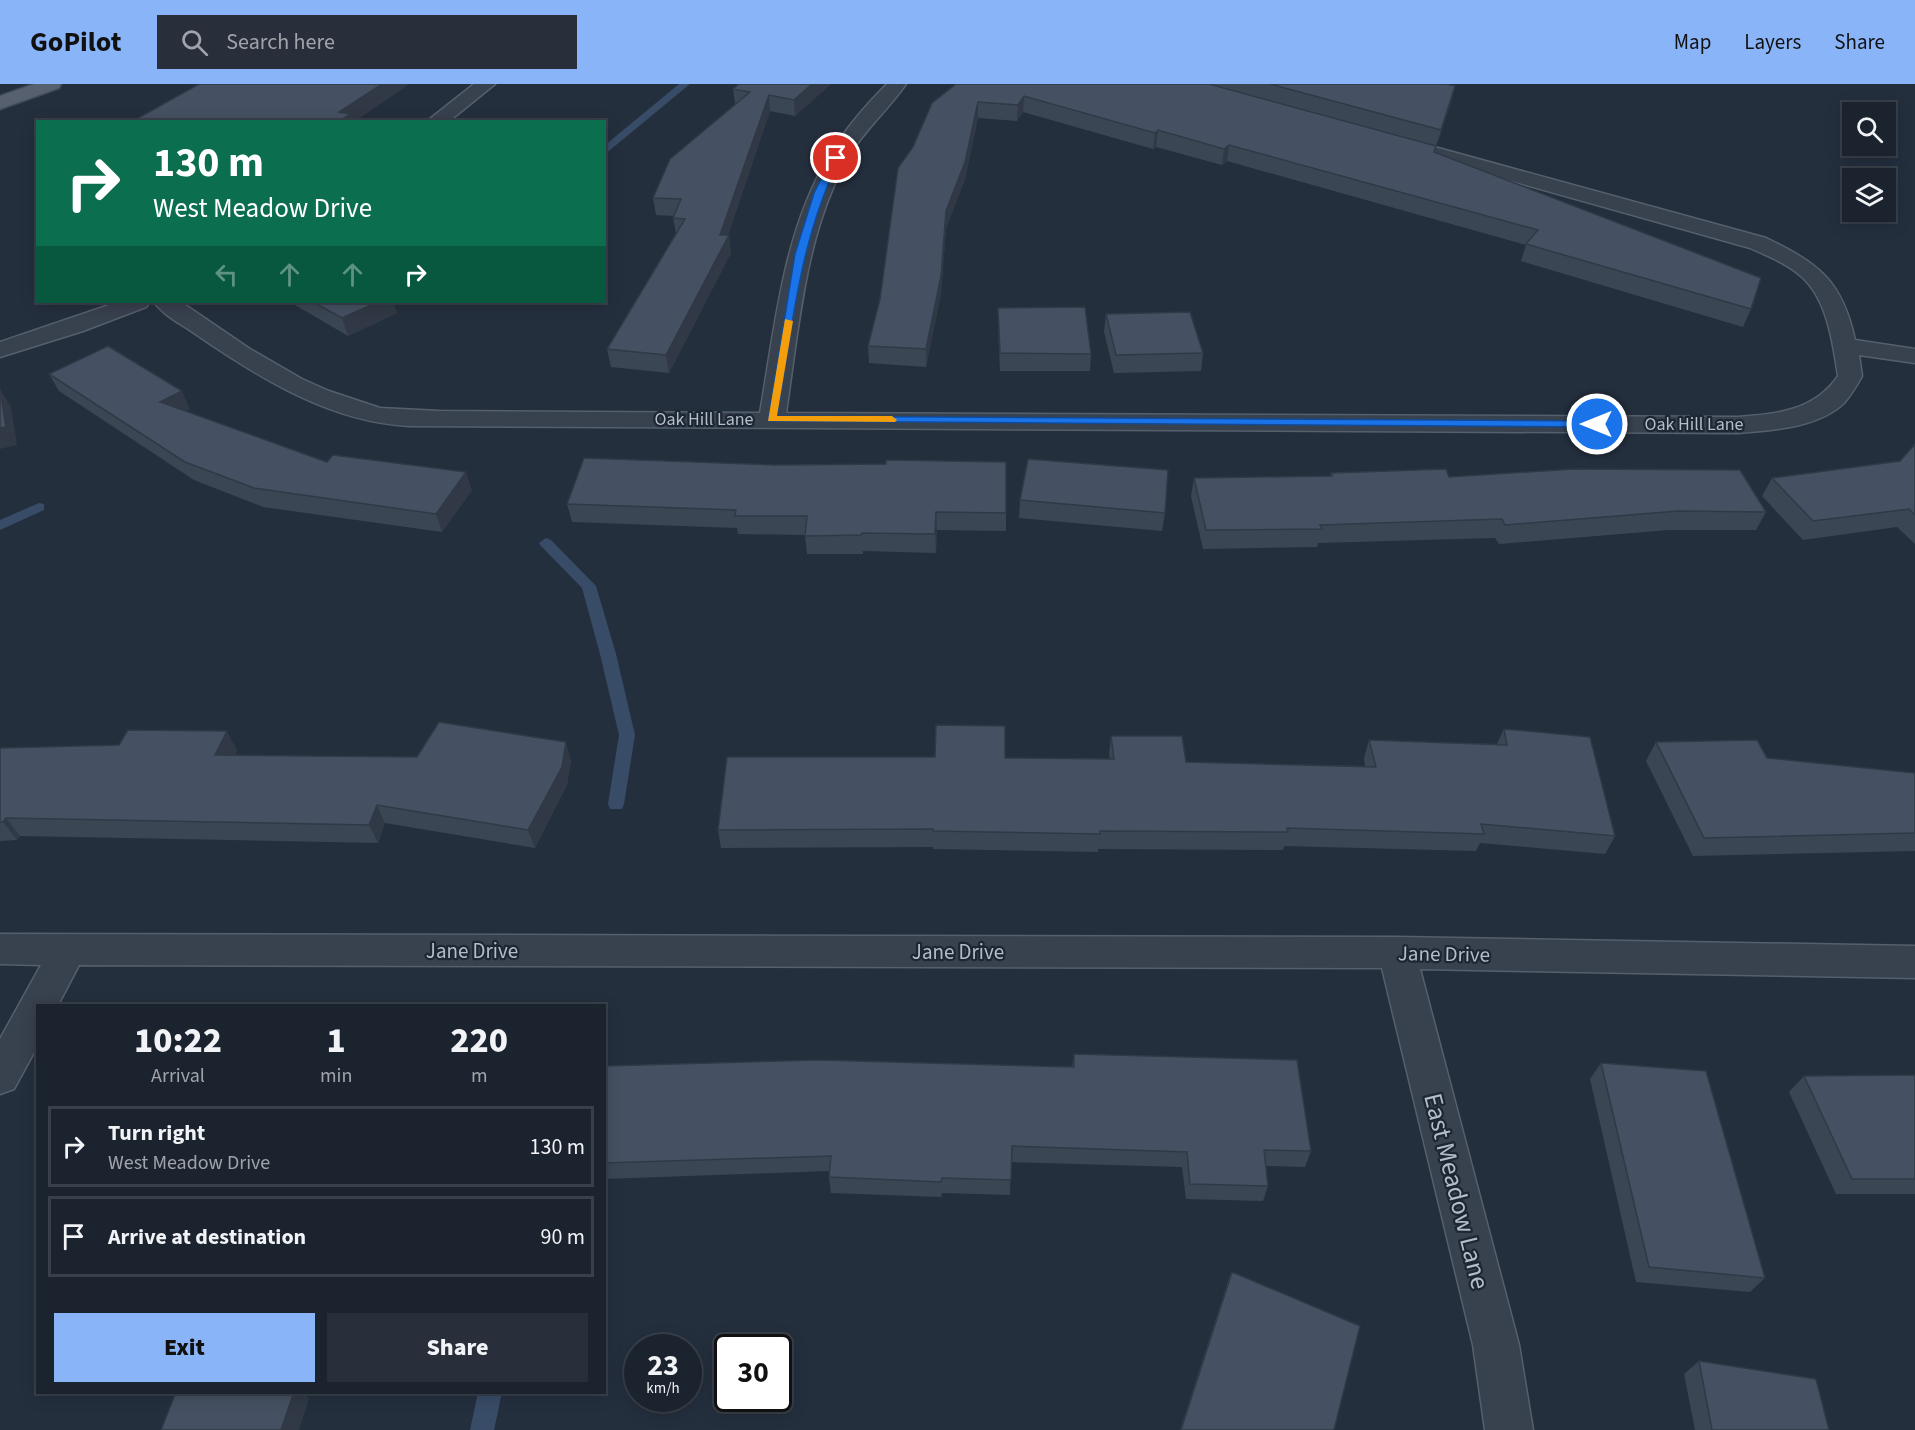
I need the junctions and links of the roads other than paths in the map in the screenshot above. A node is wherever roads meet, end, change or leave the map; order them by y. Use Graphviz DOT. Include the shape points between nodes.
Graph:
graph roads {
  1 [pos="52,84"];
  2 [pos="486,84"];
  3 [pos="897,84"];
  4 [pos="0,103"];
  5 [pos="438,120"];
  6 [pos="1373,136"];
  7 [pos="135,303"];
  8 [pos="167,303"];
  9 [pos="1845,346"];
  10 [pos="0,350"];
  11 [pos="1915,356"];
  12 [pos="772,419"];
  13 [pos="0,949"];
  14 [pos="68,950"];
  15 [pos="1397,953"];
  16 [pos="1915,962"];
  17 [pos="39,1004"];
  18 [pos="36,1010"];
  19 [pos="0,1076"];
  20 [pos="1509,1430"];
  1 -- 4 [label="main road"];
  2 -- 5 [label="street"];
  3 -- 12 [label="street" via="854,129 818,193 800,254"];
  6 -- 9 [label="street, Oak Hill Lane" via="1758,243 1812,274 1828,297"];
  7 -- 10 [label="street"];
  8 -- 12 [label="street, Oak Hill Lane" via="264,370 317,397 381,415 439,419"];
  9 -- 11 [label="street"];
  9 -- 12 [label="street, Oak Hill Lane" via="1851,376 1833,399 1807,413 1779,421 1738,424"];
  13 -- 14 [label="street, Jane Drive"];
  14 -- 15 [label="street, Jane Drive"];
  14 -- 17 [label="street"];
  15 -- 16 [label="street, Jane Drive"];
  15 -- 20 [label="street, East Meadow Lane" via="1496,1345"];
  18 -- 19 [label="street"];
}
